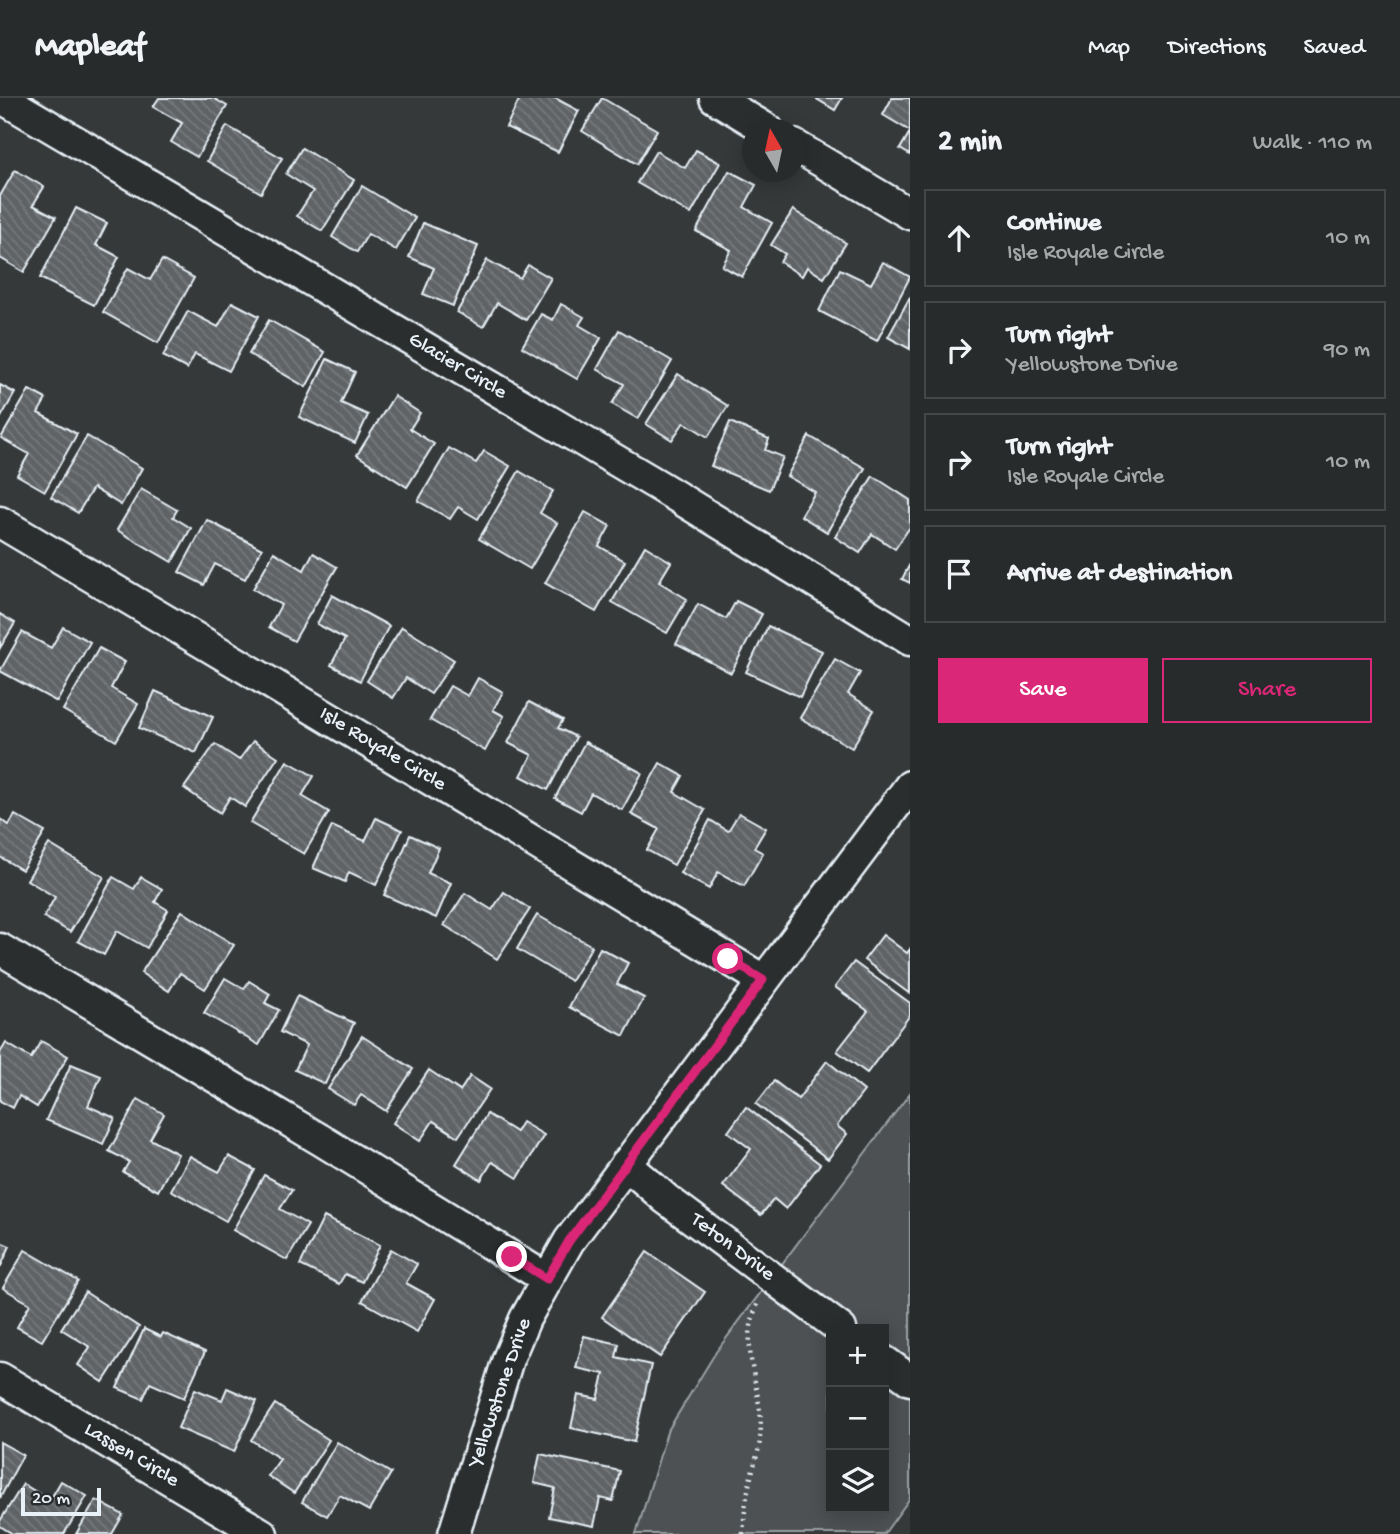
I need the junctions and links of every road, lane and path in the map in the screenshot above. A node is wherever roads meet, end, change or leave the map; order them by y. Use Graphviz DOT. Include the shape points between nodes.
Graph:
graph roads {
  1 [pos="2,98"];
  2 [pos="715,98"];
  3 [pos="750,119"];
  4 [pos="805,152"];
  5 [pos="910,215"];
  6 [pos="0,522"];
  7 [pos="910,640"];
  8 [pos="910,786"];
  9 [pos="0,949"];
  10 [pos="763,980"];
  11 [pos="626,1164"];
  12 [pos="547,1279"];
  13 [pos="761,1297"];
  14 [pos="834,1324"];
  15 [pos="889,1365"];
  16 [pos="0,1378"];
  17 [pos="910,1381"];
  18 [pos="262,1534"];
  19 [pos="454,1534"];
  20 [pos="743,1534"];
  1 -- 7 [label="street, Glacier Circle" via="649,480"];
  2 -- 3 [label="street"];
  4 -- 5 [label="street"];
  6 -- 10 [label="street, Isle Royale Circle"];
  8 -- 10 [label="street, Yellowstone Drive"];
  9 -- 12 [label="street"];
  10 -- 11 [label="street, Yellowstone Drive"];
  11 -- 12 [label="street, Yellowstone Drive"];
  11 -- 14 [label="street, Teton Drive"];
  12 -- 19 [label="street, Yellowstone Drive" via="508,1359"];
  13 -- 20 [label="path" via="750,1336 761,1438"];
  15 -- 17 [label="street"];
  16 -- 18 [label="street, Lassen Circle"];
}
